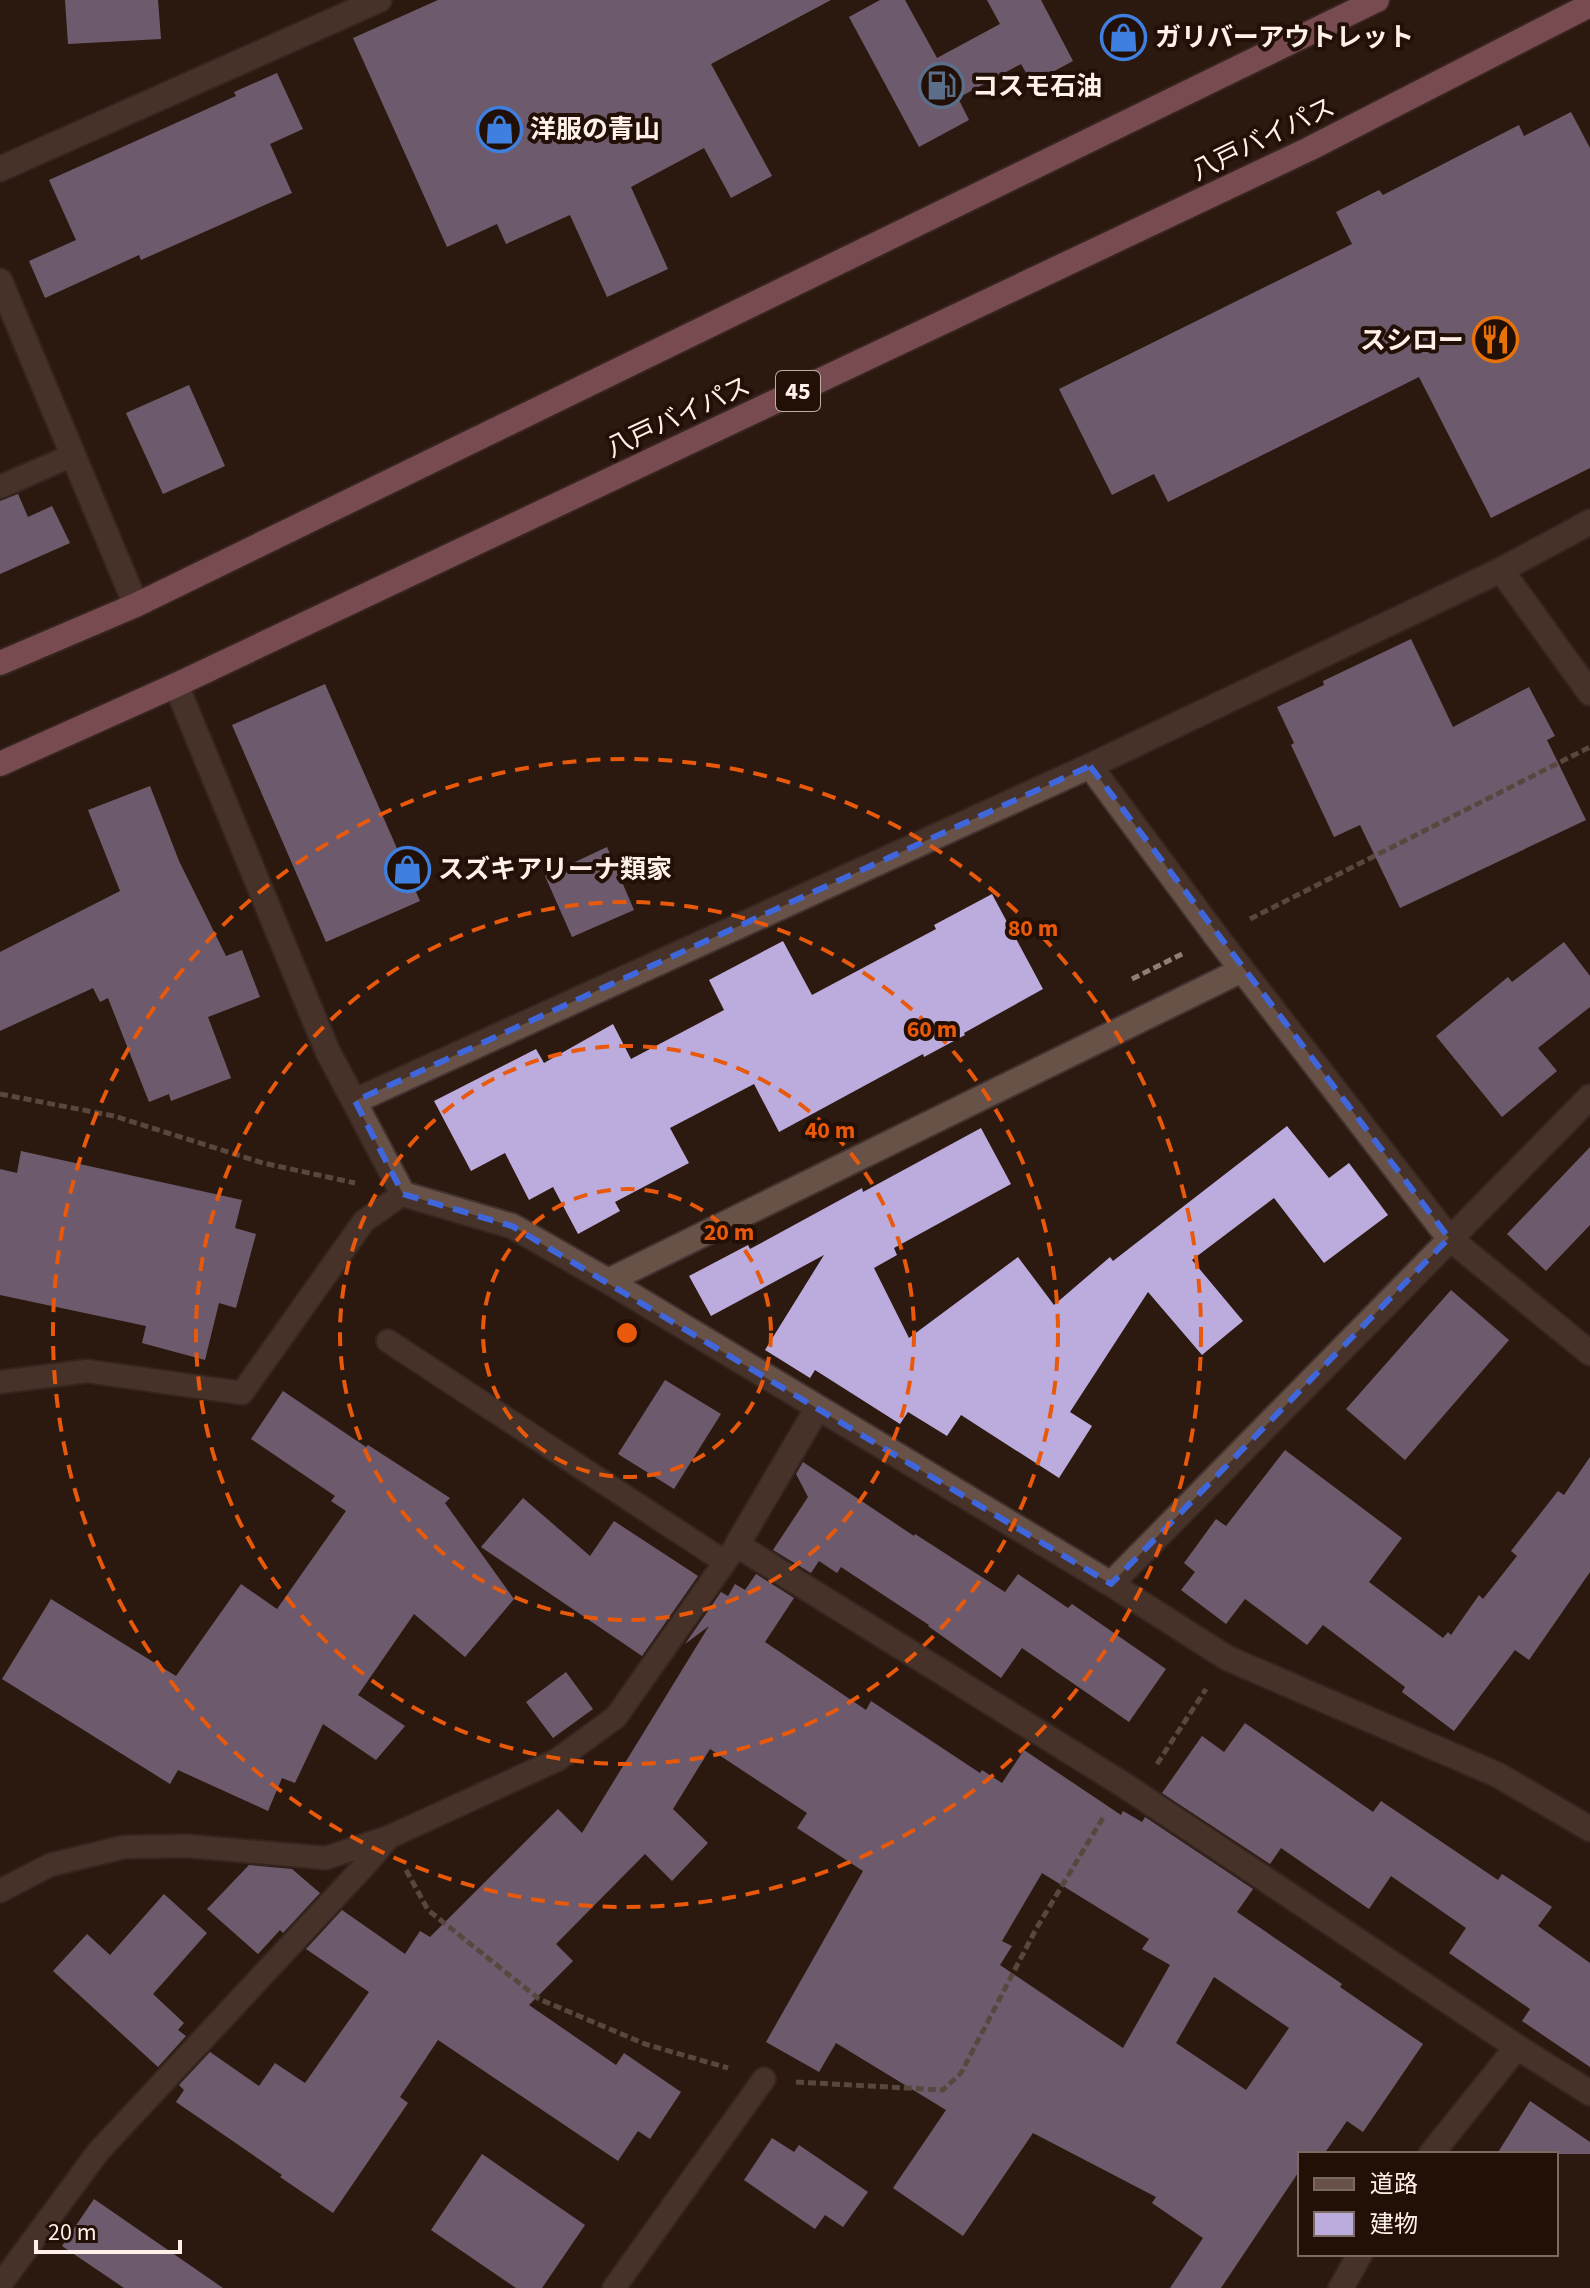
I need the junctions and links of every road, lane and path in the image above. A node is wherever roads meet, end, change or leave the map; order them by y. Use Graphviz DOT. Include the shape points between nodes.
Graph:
graph roads {
  1 [pos="379,0"];
  2 [pos="1377,0"];
  3 [pos="1590,5"];
  4 [pos="354,6"];
  5 [pos="0,169"];
  6 [pos="0,281"];
  7 [pos="73,455"];
  8 [pos="0,487"];
  9 [pos="1590,522"];
  10 [pos="1501,570"];
  11 [pos="136,605"];
  12 [pos="0,663"];
  13 [pos="176,685"];
  14 [pos="1590,693"];
  15 [pos="0,764"];
  16 [pos="1090,766"];
  17 [pos="1242,970"];
  18 [pos="0,1094"];
  19 [pos="1590,1097"];
  20 [pos="355,1101"];
  21 [pos="403,1194"];
  22 [pos="1449,1238"];
  23 [pos="608,1281"];
  24 [pos="388,1341"];
  25 [pos="1590,1353"];
  26 [pos="0,1382"];
  27 [pos="817,1409"];
  28 [pos="731,1554"];
  29 [pos="1111,1584"];
  30 [pos="1227,1658"];
  31 [pos="1130,1789"];
  32 [pos="1590,1829"];
  33 [pos="389,1837"];
  34 [pos="0,1891"];
  35 [pos="1517,2047"];
  36 [pos="764,2079"];
  37 [pos="1590,2093"];
  38 [pos="1433,2152"];
  39 [pos="1359,2256"];
  40 [pos="0,2285"];
  41 [pos="614,2288"];
  42 [pos="1341,2288"];
  1 -- 4 [label="street"];
  2 -- 11 [label="highway"];
  3 -- 13 [label="highway, 八戸バイパス / 45" via="1309,149"];
  4 -- 5 [label="street"];
  6 -- 7 [label="street"];
  7 -- 8 [label="lane"];
  7 -- 11 [label="street"];
  9 -- 10 [label="street"];
  10 -- 14 [label="street"];
  10 -- 16 [label="street"];
  11 -- 12 [label="highway"];
  13 -- 15 [label="highway, 八戸バイパス / 45"];
  13 -- 20 [label="street" via="327,1050"];
  16 -- 17 [label="street"];
  16 -- 20 [label="street"];
  17 -- 22 [label="street"];
  17 -- 23 [label="street"];
  18 -- 21 [label="path" via="114,1116 263,1163"];
  19 -- 22 [label="street"];
  20 -- 21 [label="street"];
  21 -- 23 [label="street" via="512,1226"];
  21 -- 26 [label="lane" via="364,1221 242,1393 87,1371"];
  22 -- 25 [label="street"];
  22 -- 29 [label="street"];
  23 -- 27 [label="street"];
  24 -- 28 [label="lane"];
  27 -- 28 [label="street"];
  27 -- 29 [label="street"];
  28 -- 31 [label="street"];
  28 -- 33 [label="lane" via="616,1717 557,1760"];
  29 -- 30 [label="street"];
  30 -- 31 [label="path"];
  30 -- 32 [label="street" via="1498,1775"];
  31 -- 35 [label="street"];
  31 -- 36 [label="path" via="1036,1929 961,2073 943,2090"];
  33 -- 34 [label="lane" via="326,1858 187,1846 124,1847 50,1865"];
  33 -- 36 [label="path" via="428,1910 539,1999 645,2044"];
  33 -- 40 [label="lane" via="98,2152"];
  35 -- 37 [label="street"];
  35 -- 38 [label="street"];
  36 -- 41 [label="lane"];
  39 -- 42 [label="street"];
}
